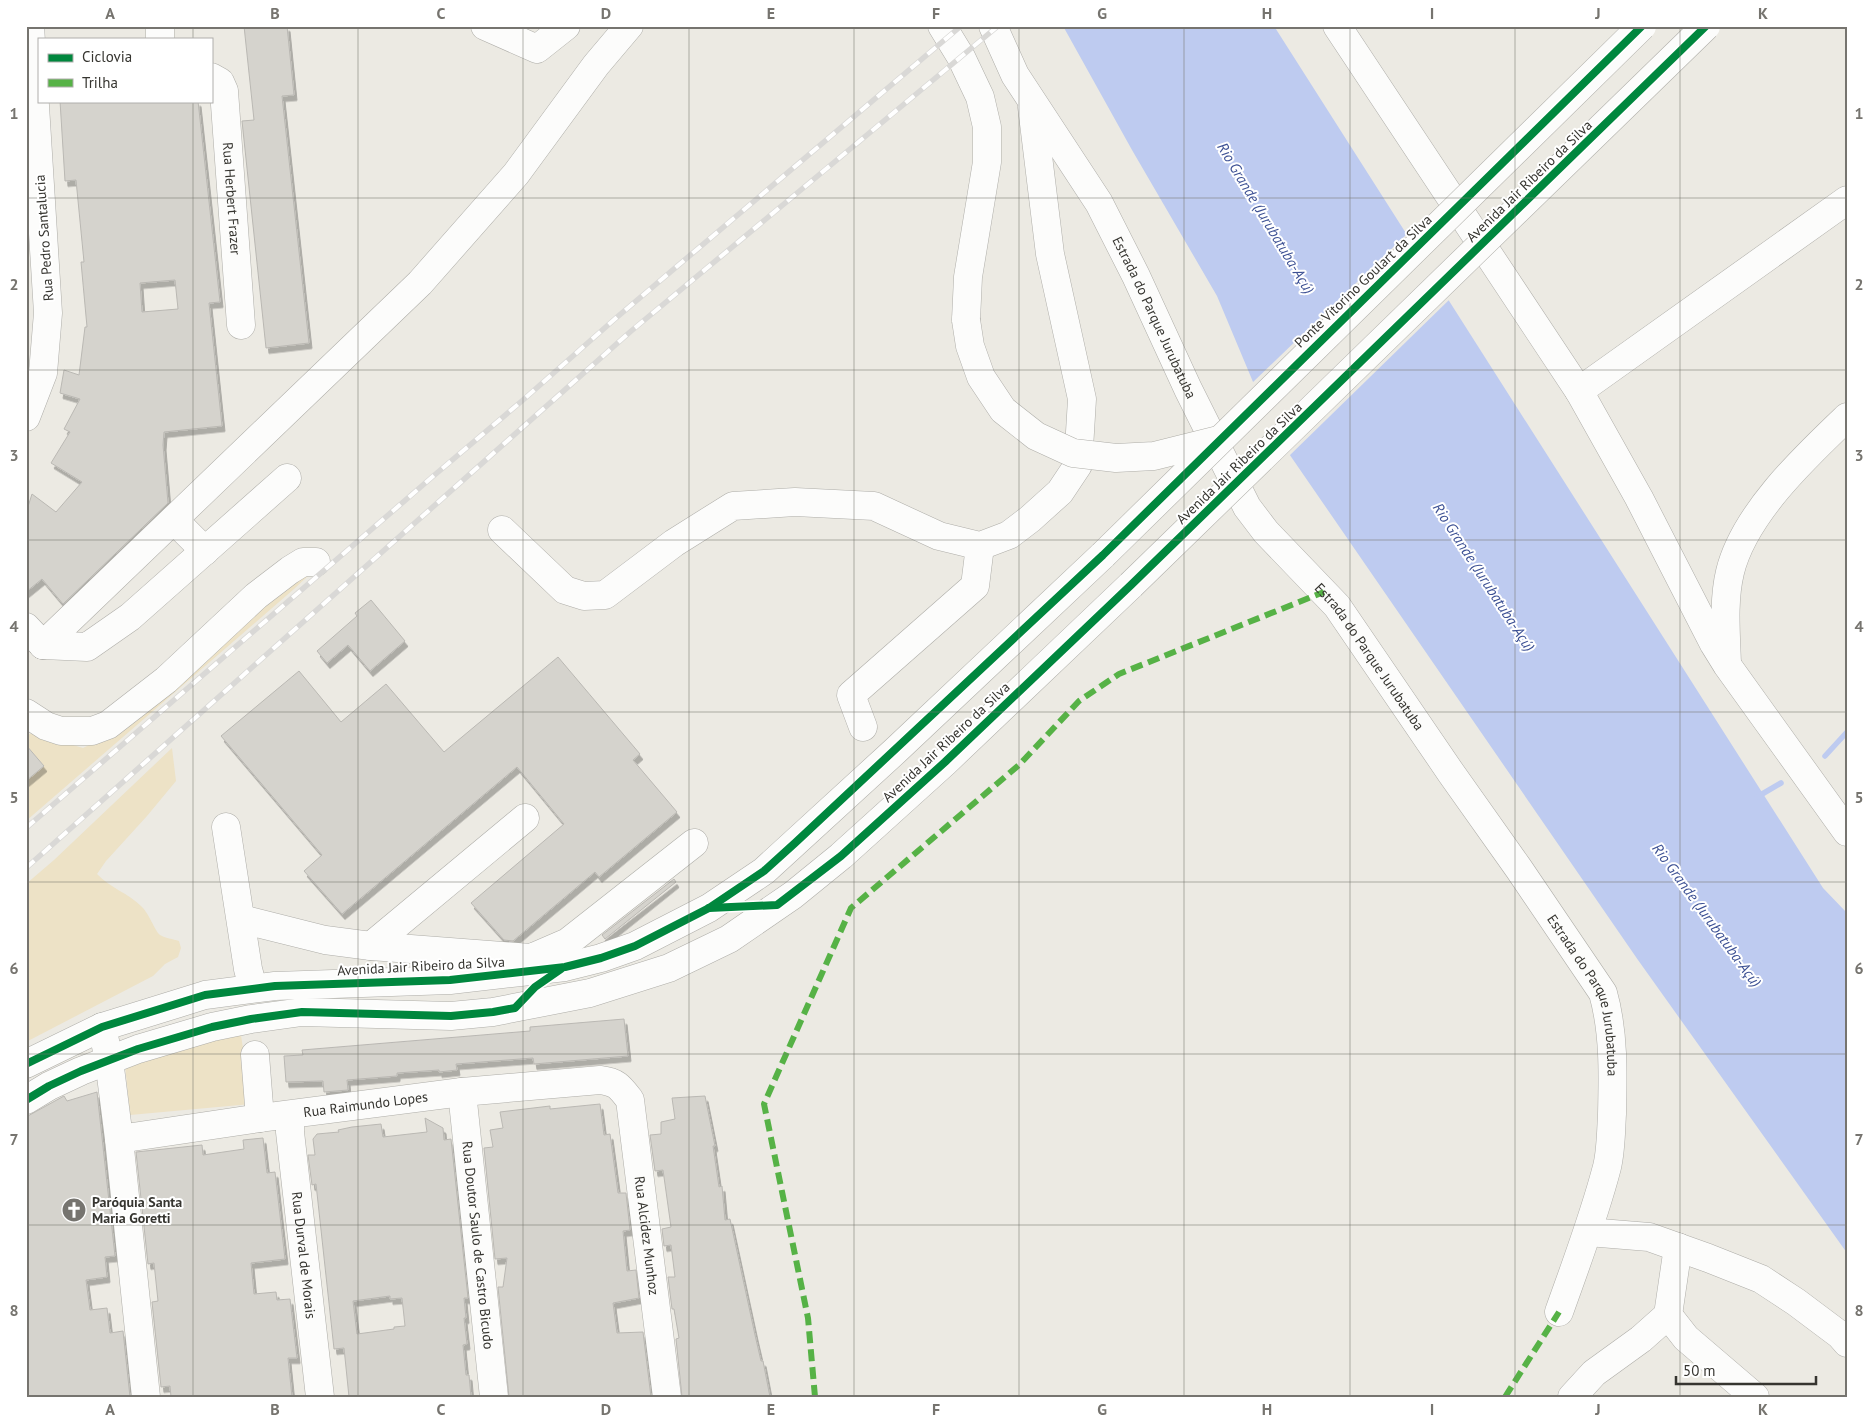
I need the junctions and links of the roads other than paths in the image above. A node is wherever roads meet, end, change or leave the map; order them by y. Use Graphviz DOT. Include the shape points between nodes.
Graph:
graph roads {
  1 [pos="30,26"];
  2 [pos="486,26"];
  3 [pos="566,26"];
  4 [pos="629,26"];
  5 [pos="942,26"];
  6 [pos="993,26"];
  7 [pos="1337,26"];
  8 [pos="1642,26"];
  9 [pos="1706,26"];
  10 [pos="36,76"];
  11 [pos="212,77"];
  12 [pos="1031,101"];
  13 [pos="31,116"];
  14 [pos="1847,200"];
  15 [pos="241,325"];
  16 [pos="1579,391"];
  17 [pos="26,417"];
  18 [pos="1847,418"];
  19 [pos="1220,439"];
  20 [pos="287,478"];
  21 [pos="174,520"];
  22 [pos="502,530"];
  23 [pos="980,546"];
  24 [pos="204,551"];
  25 [pos="1103,554"];
  26 [pos="316,562"];
  27 [pos="32,644"];
  28 [pos="1727,665"];
  29 [pos="26,713"];
  30 [pos="863,727"];
  31 [pos="525,818"];
  32 [pos="226,826"];
  33 [pos="1847,832"];
  34 [pos="694,843"];
  35 [pos="241,919"];
  36 [pos="371,946"];
  37 [pos="635,946"];
  38 [pos="619,983"];
  39 [pos="253,988"];
  40 [pos="102,1027"];
  41 [pos="254,1055"];
  42 [pos="109,1060"];
  43 [pos="26,1064"];
  44 [pos="612,1082"];
  45 [pos="462,1092"];
  46 [pos="26,1100"];
  47 [pos="290,1114"];
  48 [pos="260,1118"];
  49 [pos="119,1139"];
  50 [pos="1588,1232"];
  51 [pos="1678,1247"];
  52 [pos="1559,1312"];
  53 [pos="1668,1314"];
  54 [pos="1847,1343"];
  55 [pos="146,1397"];
  56 [pos="320,1397"];
  57 [pos="494,1397"];
  58 [pos="667,1397"];
  59 [pos="1572,1397"];
  60 [pos="1755,1397"];
  1 -- 10 [label="main road, Rua Pedro Santalucia"];
  2 -- 3 [label="main road" via="537,49"];
  4 -- 21 [label="main road" via="516,174 420,283"];
  5 -- 19 [label="main road, bridge" via="961,56 980,97 987,127 987,162 968,277 966,320 970,346 981,377 1003,410 1036,436 1074,453 1116,458 1154,456"];
  6 -- 12 [label="main road, Estrada do Parque Jurubatuba"];
  7 -- 16 [label="main road"];
  8 -- 19 [label="main road, Ponte Vitorino Goulart da Silva, bridge"];
  9 -- 38 [label="main road, Avenida Jair Ribeiro da Silva, bridge" via="1131,585 841,856 729,939 668,968"];
  10 -- 13 [label="main road, Rua Pedro Santalucia"];
  11 -- 15 [label="main road, Rua Herbert Frazer" via="220,82 224,91"];
  12 -- 23 [label="main road" via="1050,254 1082,399 1078,466 1060,492 1030,519 1009,535"];
  12 -- 50 [label="main road, Estrada do Parque Jurubatuba" via="1099,203 1246,507 1337,606 1602,993 1609,1016 1613,1076 1611,1127 1607,1165"];
  13 -- 17 [label="main road, Rua Pedro Santalucia" via="48,313 43,373"];
  14 -- 16 [label="main road"];
  16 -- 28 [label="main road"];
  18 -- 28 [label="main road" via="1774,493 1745,534 1730,571 1726,607"];
  19 -- 25 [label="main road, Ponte Vitorino Goulart da Silva, bridge"];
  20 -- 24 [label="main road"];
  21 -- 24 [label="main road"];
  21 -- 27 [label="main road"];
  22 -- 23 [label="main road" via="565,590 584,596 605,595 674,543 732,506 795,502 874,506 939,536"];
  23 -- 30 [label="main road" via="975,586 851,695"];
  24 -- 27 [label="main road" via="130,617 87,647"];
  25 -- 37 [label="main road, Avenida Jair Ribeiro da Silva" via="764,871 709,908"];
  26 -- 29 [label="main road" via="303,562 256,596 166,680 108,724 92,731 61,731"];
  28 -- 33 [label="main road"];
  31 -- 36 [label="main road"];
  32 -- 35 [label="main road"];
  34 -- 36 [label="main road" via="568,942 531,958"];
  35 -- 36 [label="main road" via="325,940"];
  35 -- 39 [label="main road"];
  37 -- 38 [label="main road" via="627,975"];
  37 -- 39 [label="main road, Avenida Jair Ribeiro da Silva" via="565,967 450,980"];
  38 -- 42 [label="main road, Avenida Jair Ribeiro da Silva" via="590,993 493,1012 451,1016 302,1012 251,1019 202,1030"];
  39 -- 40 [label="main road, Avenida Jair Ribeiro da Silva" via="205,995"];
  40 -- 42 [label="main road"];
  40 -- 43 [label="main road, Avenida Jair Ribeiro da Silva"];
  41 -- 48 [label="main road"];
  42 -- 46 [label="main road, Avenida Jair Ribeiro da Silva" via="48,1086"];
  42 -- 49 [label="main road"];
  44 -- 45 [label="main road, Rua Raimundo Lopes" via="600,1080"];
  44 -- 58 [label="main road, Rua Alcidez Munhoz" via="630,1100"];
  45 -- 47 [label="main road, Rua Raimundo Lopes"];
  45 -- 57 [label="main road, Rua Doutor Saulo de Castro Bicudo"];
  47 -- 48 [label="main road, Rua Raimundo Lopes"];
  47 -- 56 [label="main road, Rua Durval de Morais"];
  48 -- 49 [label="main road, Rua Raimundo Lopes"];
  49 -- 55 [label="main road"];
  50 -- 51 [label="main road" via="1649,1238"];
  50 -- 52 [label="main road, Estrada do Parque Jurubatuba"];
  51 -- 53 [label="main road"];
  51 -- 54 [label="main road" via="1761,1279"];
  53 -- 59 [label="main road" via="1641,1339 1594,1373"];
  53 -- 60 [label="main road" via="1686,1338"];
}
